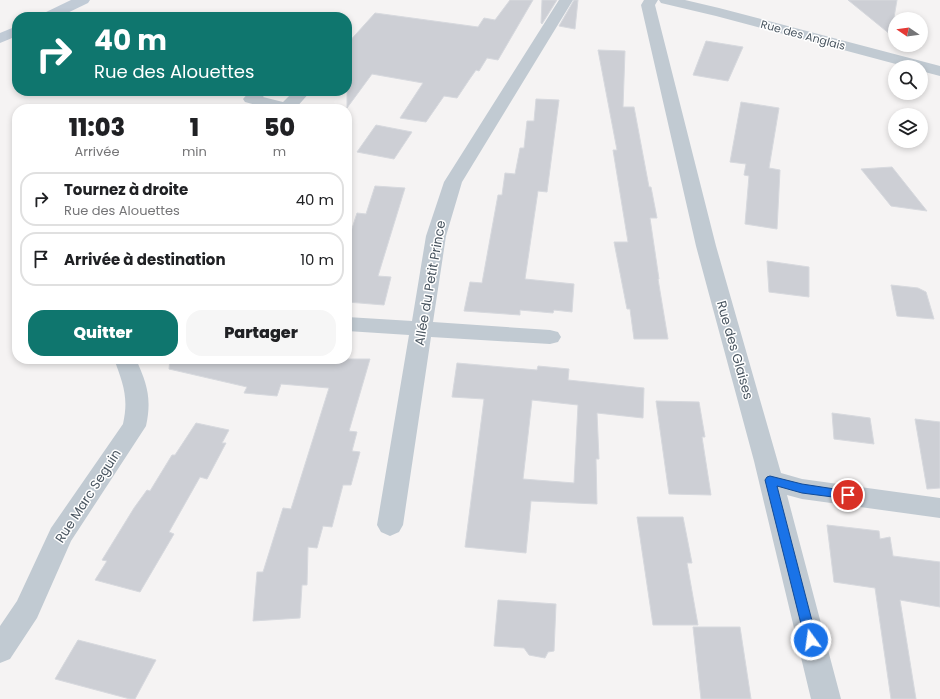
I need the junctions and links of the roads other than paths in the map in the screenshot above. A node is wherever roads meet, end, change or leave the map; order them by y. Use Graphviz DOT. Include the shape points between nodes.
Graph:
graph roads {
  1 [pos="83,0"];
  2 [pos="566,0"];
  3 [pos="650,0"];
  4 [pos="666,0"];
  5 [pos="58,12"];
  6 [pos="12,33"];
  7 [pos="0,38"];
  8 [pos="940,71"];
  9 [pos="298,96"];
  10 [pos="262,101"];
  11 [pos="273,104"];
  12 [pos="291,104"];
  13 [pos="352,324"];
  14 [pos="422,328"];
  15 [pos="550,337"];
  16 [pos="127,364"];
  17 [pos="770,480"];
  18 [pos="940,508"];
  19 [pos="390,525"];
  20 [pos="0,650"];
  21 [pos="826,699"];
  1 -- 5 [label="main road"];
  2 -- 14 [label="street, Allée du Petit Prince" via="453,182 436,236"];
  3 -- 17 [label="street, Rue des Glaises" via="648,5 706,246"];
  4 -- 8 [label="street, Rue des Anglais"];
  6 -- 7 [label="main road"];
  9 -- 12 [label="street"];
  10 -- 11 [label="street"];
  13 -- 14 [label="street"];
  14 -- 15 [label="street"];
  14 -- 19 [label="street, Allée du Petit Prince"];
  16 -- 20 [label="street, Rue Marc Seguin" via="138,394 134,426 60,536 27,609"];
  17 -- 18 [label="street" via="802,488"];
  17 -- 21 [label="street, Rue des Glaises"];
}
